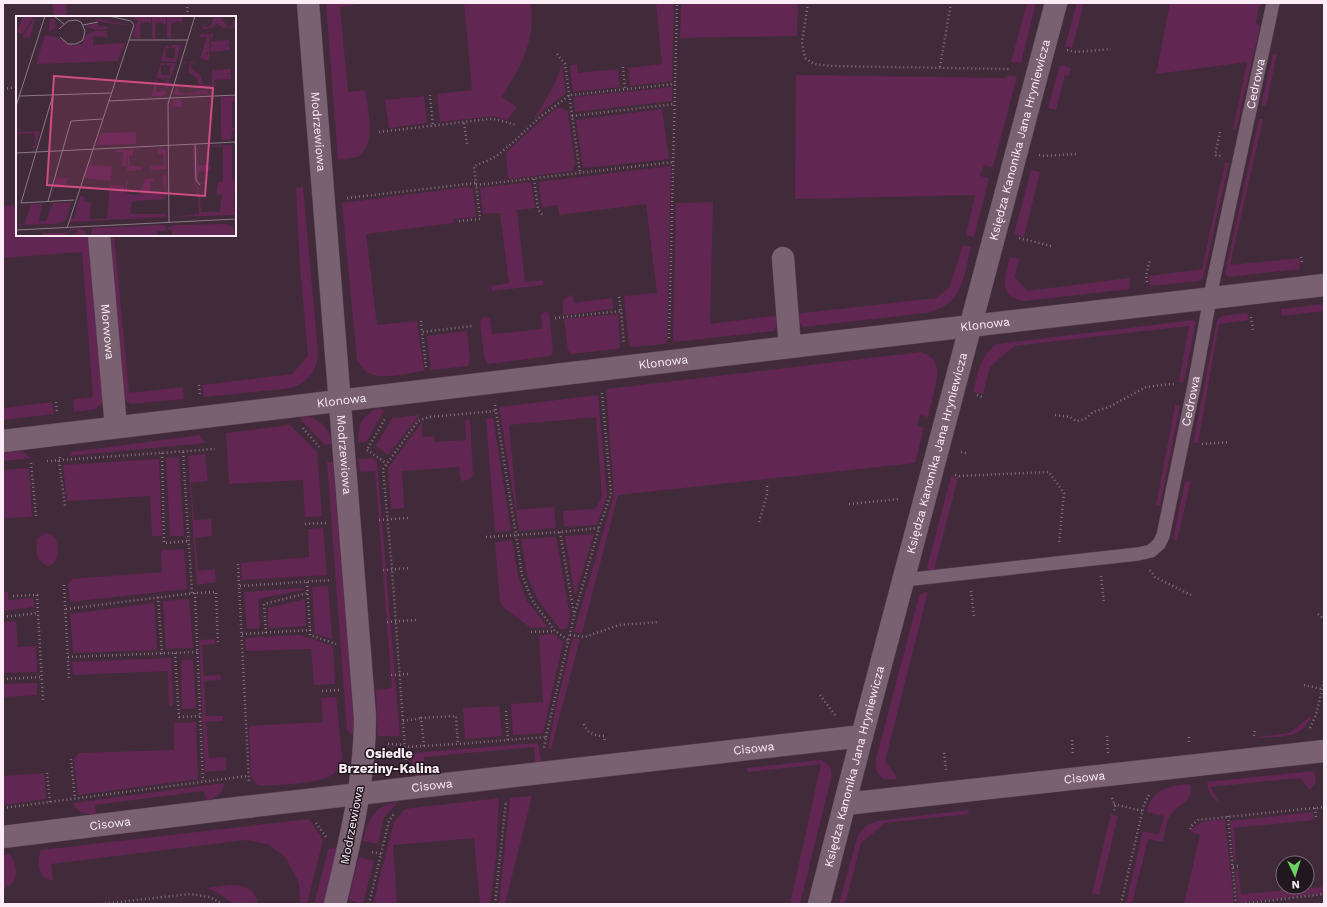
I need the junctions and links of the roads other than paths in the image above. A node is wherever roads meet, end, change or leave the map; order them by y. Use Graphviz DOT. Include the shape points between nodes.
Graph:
graph roads {
  1 [pos="308,3"];
  2 [pos="1056,3"];
  3 [pos="1273,3"];
  4 [pos="99,236"];
  5 [pos="784,258"];
  6 [pos="1324,285"];
  7 [pos="1210,298"];
  8 [pos="971,326"];
  9 [pos="790,347"];
  10 [pos="340,401"];
  11 [pos="116,427"];
  12 [pos="3,441"];
  13 [pos="904,580"];
  14 [pos="862,736"];
  15 [pos="1323,748"];
  16 [pos="360,795"];
  17 [pos="845,804"];
  18 [pos="3,837"];
  19 [pos="334,904"];
  20 [pos="819,904"];
  1 -- 10 [label="street, Modrzewiowa"];
  2 -- 8 [label="street, Księdza Kanonika Jana Hryniewicza"];
  3 -- 7 [label="lane, Cedrowa"];
  4 -- 11 [label="street, Morwowa"];
  5 -- 9 [label="street"];
  6 -- 7 [label="street, Klonowa"];
  7 -- 8 [label="street, Klonowa"];
  7 -- 13 [label="lane, Cedrowa" via="1182,447 1163,536 1159,544 1151,551 1138,554"];
  8 -- 9 [label="street, Klonowa"];
  8 -- 13 [label="street, Księdza Kanonika Jana Hryniewicza"];
  9 -- 10 [label="street, Klonowa"];
  10 -- 11 [label="street, Klonowa"];
  10 -- 16 [label="street, Modrzewiowa" via="365,717"];
  11 -- 12 [label="street, Klonowa"];
  13 -- 14 [label="street, Księdza Kanonika Jana Hryniewicza"];
  14 -- 16 [label="street, Cisowa"];
  14 -- 17 [label="street, Księdza Kanonika Jana Hryniewicza"];
  15 -- 17 [label="street, Cisowa"];
  16 -- 18 [label="street, Cisowa"];
  16 -- 19 [label="street, Modrzewiowa"];
  17 -- 20 [label="street, Księdza Kanonika Jana Hryniewicza"];
}
